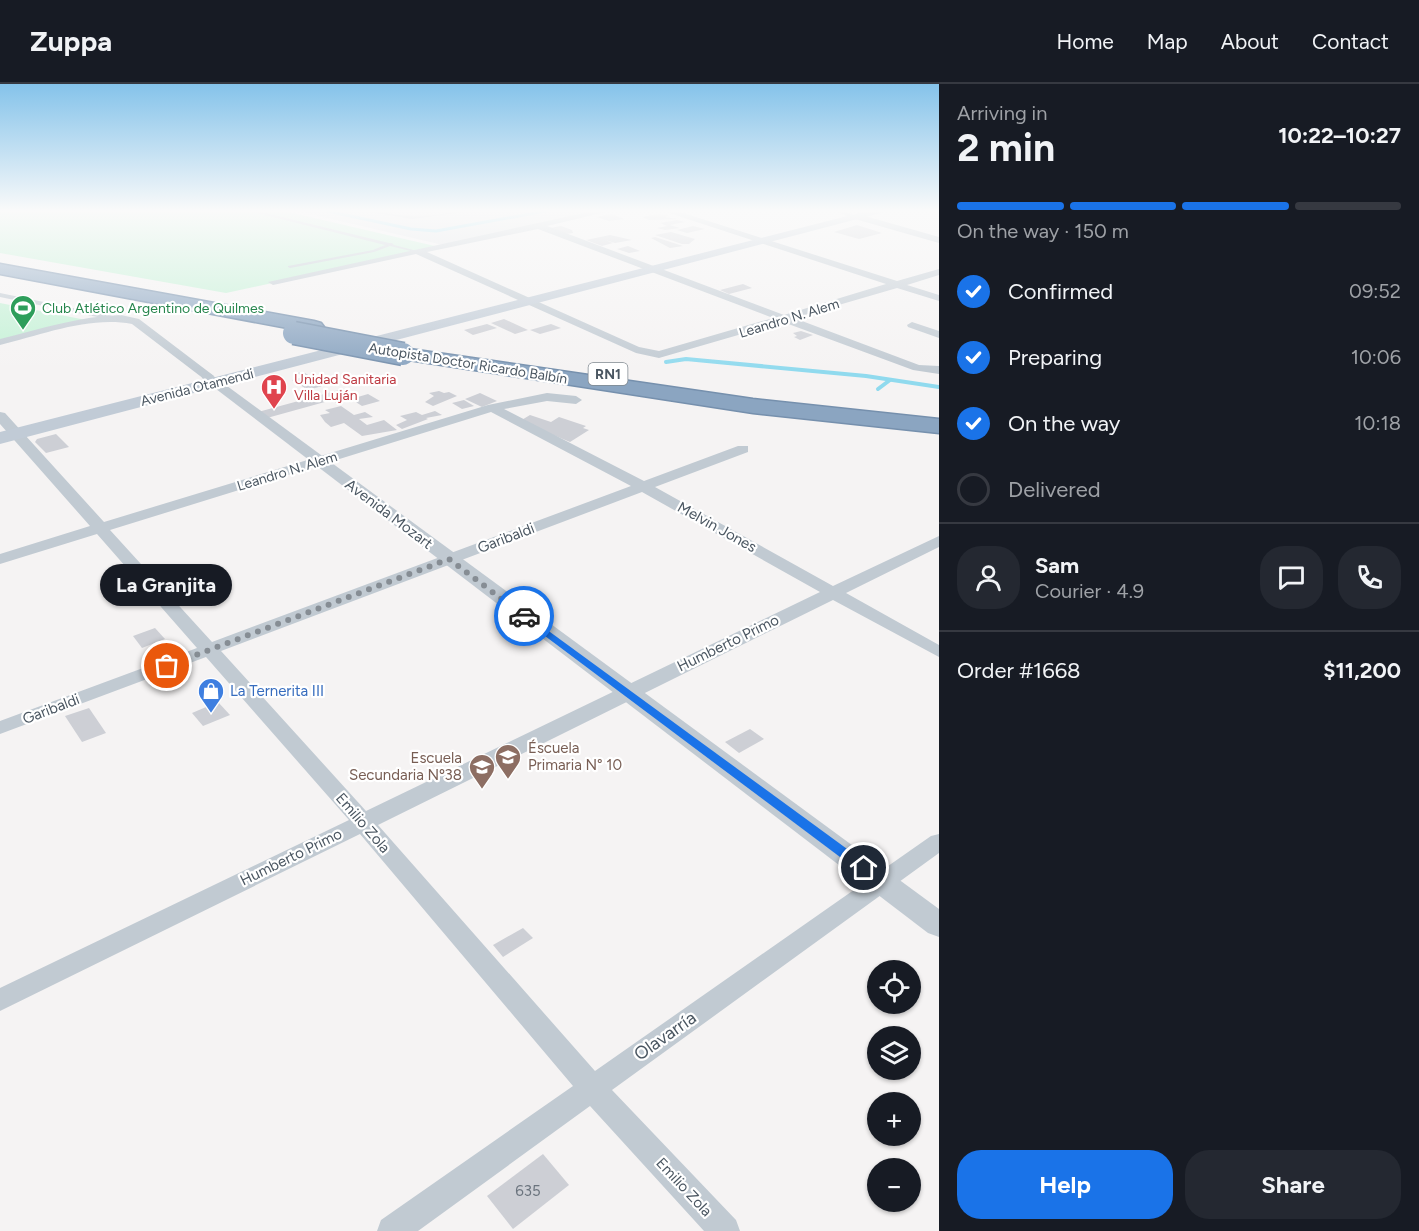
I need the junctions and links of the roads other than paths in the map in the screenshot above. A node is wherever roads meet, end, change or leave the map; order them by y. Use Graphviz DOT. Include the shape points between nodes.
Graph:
graph roads {
  1 [pos="304,265"];
  2 [pos="358,265"];
  3 [pos="446,265"];
  4 [pos="639,265"];
  5 [pos="662,265"];
  6 [pos="833,265"];
  7 [pos="291,267"];
  8 [pos="0,268"];
  9 [pos="648,268"];
  10 [pos="939,272"];
  11 [pos="0,278"];
  12 [pos="273,282"];
  13 [pos="895,285"];
  14 [pos="0,295"];
  15 [pos="939,298"];
  16 [pos="524,300"];
  17 [pos="112,318"];
  18 [pos="784,319"];
  19 [pos="912,325"];
  20 [pos="939,335"];
  21 [pos="0,342"];
  22 [pos="412,350"];
  23 [pos="939,370"];
  24 [pos="212,379"];
  25 [pos="576,400"];
  26 [pos="753,406"];
  27 [pos="492,408"];
  28 [pos="939,414"];
  29 [pos="939,426"];
  30 [pos="5,428"];
  31 [pos="939,432"];
  32 [pos="743,449"];
  33 [pos="318,461"];
  34 [pos="642,486"];
  35 [pos="100,529"];
  36 [pos="939,541"];
  37 [pos="0,559"];
  38 [pos="449,559"];
  39 [pos="833,591"];
  40 [pos="208,650"];
  41 [pos="939,652"];
  42 [pos="627,693"];
  43 [pos="0,728"];
  44 [pos="363,822"];
  45 [pos="939,842"];
  46 [pos="883,882"];
  47 [pos="939,925"];
  48 [pos="1,998"];
  49 [pos="592,1088"];
  50 [pos="392,1231"];
  51 [pos="725,1231"];
  1 -- 7 [label="lane"];
  2 -- 12 [label="street"];
  3 -- 16 [label="street, Leandro N. Alem"];
  4 -- 9 [label="street"];
  5 -- 9 [label="main road, Avenida Otamendi"];
  6 -- 13 [label="street"];
  8 -- 22 [label="highway, Autopista Doctor Ricardo Balbín / RN1" via="314,327"];
  9 -- 16 [label="main road, Avenida Otamendi"];
  9 -- 18 [label="street"];
  10 -- 13 [label="street, Leandro N. Alem"];
  11 -- 22 [label="highway, Autopista Doctor Ricardo Balbín / RN1, bridge" via="294,333"];
  13 -- 15 [label="street"];
  13 -- 18 [label="street, Leandro N. Alem"];
  14 -- 17 [label="lane"];
  16 -- 18 [label="street, Leandro N. Alem" via="636,350 659,355"];
  16 -- 24 [label="main road, Avenida Otamendi"];
  17 -- 21 [label="street"];
  17 -- 24 [label="street, Avenida Mozart" via="135,321"];
  18 -- 23 [label="street" via="918,368"];
  19 -- 20 [label="street"];
  22 -- 26 [label="highway, Autopista Doctor Ricardo Balbín / RN1"];
  22 -- 28 [label="highway, Autopista Doctor Ricardo Balbín / RN1"];
  24 -- 30 [label="main road, Avenida Otamendi"];
  24 -- 33 [label="street, Avenida Mozart"];
  25 -- 27 [label="street, Leandro N. Alem" via="547,397"];
  26 -- 29 [label="highway, Autopista Doctor Ricardo Balbín / RN1"];
  26 -- 31 [label="highway"];
  27 -- 33 [label="street, Leandro N. Alem"];
  27 -- 34 [label="street, Melvin Jones"];
  30 -- 35 [label="street, Emilio Zola"];
  32 -- 34 [label="street, Garibaldi"];
  33 -- 35 [label="street, Leandro N. Alem"];
  33 -- 38 [label="street, Avenida Mozart"];
  34 -- 38 [label="street, Garibaldi"];
  34 -- 39 [label="street, Melvin Jones"];
  35 -- 37 [label="street, Leandro N. Alem"];
  35 -- 40 [label="street, Emilio Zola"];
  36 -- 39 [label="street, Humberto Primo"];
  38 -- 40 [label="street, Garibaldi"];
  38 -- 42 [label="street, Avenida Mozart"];
  39 -- 41 [label="street, Melvin Jones"];
  39 -- 42 [label="street, Humberto Primo"];
  40 -- 43 [label="street, Garibaldi"];
  40 -- 44 [label="street, Emilio Zola"];
  42 -- 44 [label="street, Humberto Primo"];
  42 -- 46 [label="street, Avenida Mozart"];
  44 -- 48 [label="street, Humberto Primo"];
  44 -- 49 [label="street, Emilio Zola"];
  45 -- 46 [label="street, Olavarría"];
  46 -- 47 [label="street, Avenida Mozart"];
  46 -- 49 [label="street, Olavarría"];
  49 -- 50 [label="street, Olavarría"];
  49 -- 51 [label="street, Emilio Zola"];
}
